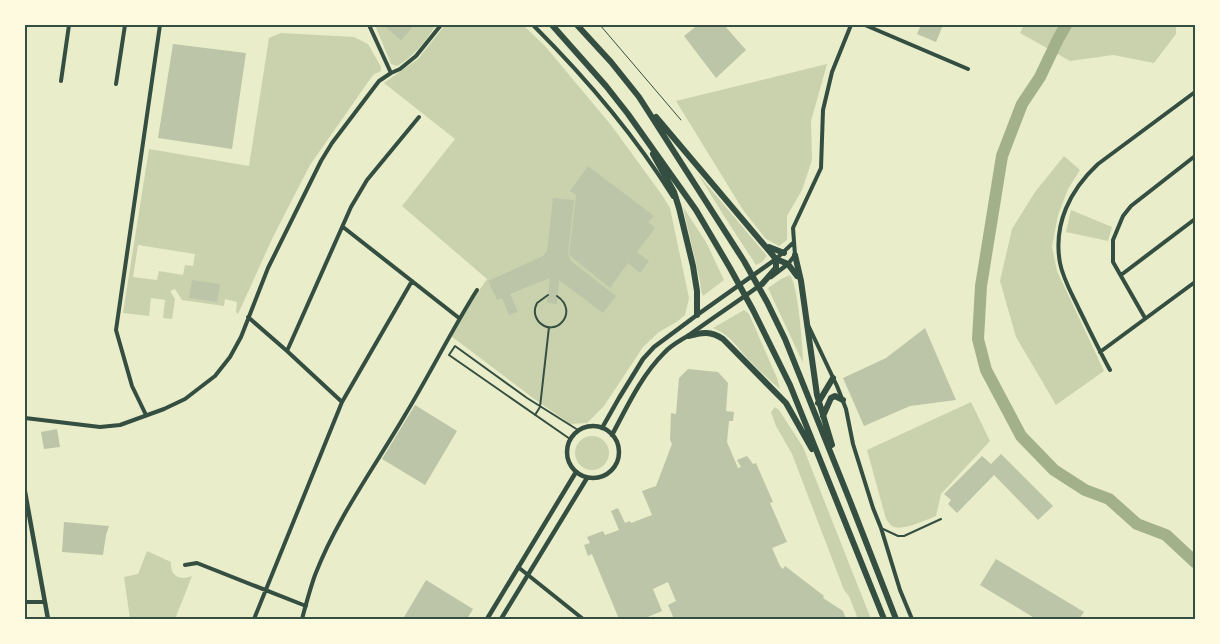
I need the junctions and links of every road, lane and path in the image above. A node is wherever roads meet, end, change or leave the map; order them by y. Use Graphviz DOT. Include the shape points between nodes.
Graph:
graph roads {
  1 [pos="69,25"];
  2 [pos="124,25"];
  3 [pos="160,25"];
  4 [pos="369,25"];
  5 [pos="441,25"];
  6 [pos="533,25"];
  7 [pos="552,25"];
  8 [pos="578,25"];
  9 [pos="600,25"];
  10 [pos="851,25"];
  11 [pos="865,25"];
  12 [pos="968,69"];
  13 [pos="391,72"];
  14 [pos="61,80"];
  15 [pos="116,84"];
  16 [pos="1195,92"];
  17 [pos="639,97"];
  18 [pos="628,114"];
  19 [pos="419,117"];
  20 [pos="680,120"];
  21 [pos="1195,156"];
  22 [pos="679,208"];
  23 [pos="1195,219"];
  24 [pos="343,227"];
  25 [pos="794,242"];
  26 [pos="763,244"];
  27 [pos="784,253"];
  28 [pos="795,255"];
  29 [pos="776,259"];
  30 [pos="788,264"];
  31 [pos="1121,275"];
  32 [pos="801,281"];
  33 [pos="412,282"];
  34 [pos="1195,282"];
  35 [pos="762,284"];
  36 [pos="477,290"];
  37 [pos="548,296"];
  38 [pos="557,296"];
  39 [pos="697,315"];
  40 [pos="248,318"];
  41 [pos="459,318"];
  42 [pos="1145,318"];
  43 [pos="806,320"];
  44 [pos="549,327"];
  45 [pos="688,336"];
  46 [pos="287,351"];
  47 [pos="1100,352"];
  48 [pos="1110,370"];
  49 [pos="834,378"];
  50 [pos="843,400"];
  51 [pos="342,402"];
  52 [pos="818,403"];
  53 [pos="540,407"];
  54 [pos="146,415"];
  55 [pos="534,416"];
  56 [pos="823,417"];
  57 [pos="25,418"];
  58 [pos="602,428"];
  59 [pos="578,430"];
  60 [pos="612,435"];
  61 [pos="570,439"];
  62 [pos="576,472"];
  63 [pos="827,476"];
  64 [pos="587,478"];
  65 [pos="25,492"];
  66 [pos="850,501"];
  67 [pos="941,518"];
  68 [pos="881,528"];
  69 [pos="185,565"];
  70 [pos="518,567"];
  71 [pos="527,575"];
  72 [pos="266,590"];
  73 [pos="25,602"];
  74 [pos="44,602"];
  75 [pos="306,606"];
  76 [pos="48,619"];
  77 [pos="254,619"];
  78 [pos="302,619"];
  79 [pos="487,619"];
  80 [pos="501,619"];
  81 [pos="583,619"];
  82 [pos="884,619"];
  83 [pos="896,619"];
  84 [pos="912,619"];
  1 -- 14 [label="street"];
  2 -- 15 [label="street"];
  3 -- 54 [label="street" via="116,330 132,386"];
  4 -- 13 [label="street"];
  5 -- 13 [label="street" via="416,56"];
  6 -- 22 [label="street" via="614,113"];
  7 -- 18 [label="highway"];
  8 -- 17 [label="highway"];
  9 -- 20 [label="path"];
  10 -- 25 [label="street" via="832,72 823,110 821,168 793,228"];
  11 -- 12 [label="street"];
  13 -- 40 [label="street" via="379,80 321,161 268,268"];
  16 -- 47 [label="street" via="1098,164 1073,192 1065,211 1060,227 1060,263 1066,283"];
  17 -- 26 [label="highway"];
  17 -- 66 [label="highway" via="767,302"];
  18 -- 22 [label="highway" via="665,174"];
  18 -- 63 [label="highway" via="696,210 730,268 790,385"];
  19 -- 24 [label="street" via="367,180"];
  21 -- 31 [label="street" via="1131,206 1123,216 1113,240 1113,262"];
  22 -- 39 [label="highway" via="693,266"];
  23 -- 31 [label="street"];
  24 -- 33 [label="street"];
  24 -- 46 [label="street"];
  25 -- 27 [label="street"];
  25 -- 28 [label="street"];
  26 -- 27 [label="highway"];
  26 -- 29 [label="highway"];
  27 -- 29 [label="street"];
  28 -- 30 [label="street"];
  28 -- 32 [label="highway"];
  29 -- 30 [label="highway"];
  29 -- 35 [label="highway" via="776,268"];
  29 -- 39 [label="street"];
  30 -- 32 [label="highway"];
  30 -- 35 [label="street"];
  31 -- 42 [label="street"];
  32 -- 43 [label="highway"];
  33 -- 41 [label="street"];
  33 -- 51 [label="street"];
  34 -- 42 [label="street"];
  35 -- 45 [label="street"];
  36 -- 41 [label="street"];
  37 -- 44 [label="lane" via="537,303 535,313 539,323"];
  38 -- 44 [label="lane" via="565,303 566,318 559,325"];
  39 -- 58 [label="street" via="643,359"];
  40 -- 46 [label="street"];
  40 -- 54 [label="street" via="230,356 215,376 185,399"];
  41 -- 75 [label="street" via="330,544 315,575"];
  42 -- 47 [label="street"];
  43 -- 49 [label="street"];
  43 -- 52 [label="highway"];
  44 -- 53 [label="lane"];
  45 -- 60 [label="street" via="673,344 653,366"];
  45 -- 63 [label="highway" via="713,333 723,339 786,403"];
  46 -- 51 [label="street"];
  47 -- 48 [label="street"];
  49 -- 50 [label="street"];
  49 -- 52 [label="highway"];
  50 -- 56 [label="highway" via="835,396 830,398"];
  50 -- 68 [label="street" via="856,453"];
  51 -- 72 [label="street"];
  52 -- 56 [label="highway"];
  53 -- 55 [label="lane"];
  53 -- 55 [label="lane" via="455,346 449,355"];
  53 -- 59 [label="lane"];
  54 -- 57 [label="street" via="120,425 100,426"];
  55 -- 61 [label="lane"];
  56 -- 66 [label="highway"];
  58 -- 59 [label="street" via="594,426"];
  58 -- 60 [label="street"];
  59 -- 61 [label="street"];
  60 -- 64 [label="street" via="619,454 614,467 603,476"];
  61 -- 62 [label="street" via="566,453"];
  62 -- 64 [label="street"];
  62 -- 70 [label="street"];
  63 -- 82 [label="highway"];
  64 -- 71 [label="street"];
  65 -- 74 [label="street"];
  66 -- 83 [label="highway"];
  67 -- 68 [label="lane" via="904,536"];
  68 -- 84 [label="street"];
  69 -- 72 [label="street" via="197,563"];
  70 -- 71 [label="street"];
  70 -- 79 [label="street"];
  71 -- 80 [label="street"];
  71 -- 81 [label="street"];
  72 -- 75 [label="street"];
  72 -- 77 [label="street"];
  73 -- 74 [label="street"];
  74 -- 76 [label="street"];
  75 -- 78 [label="street"];
}
